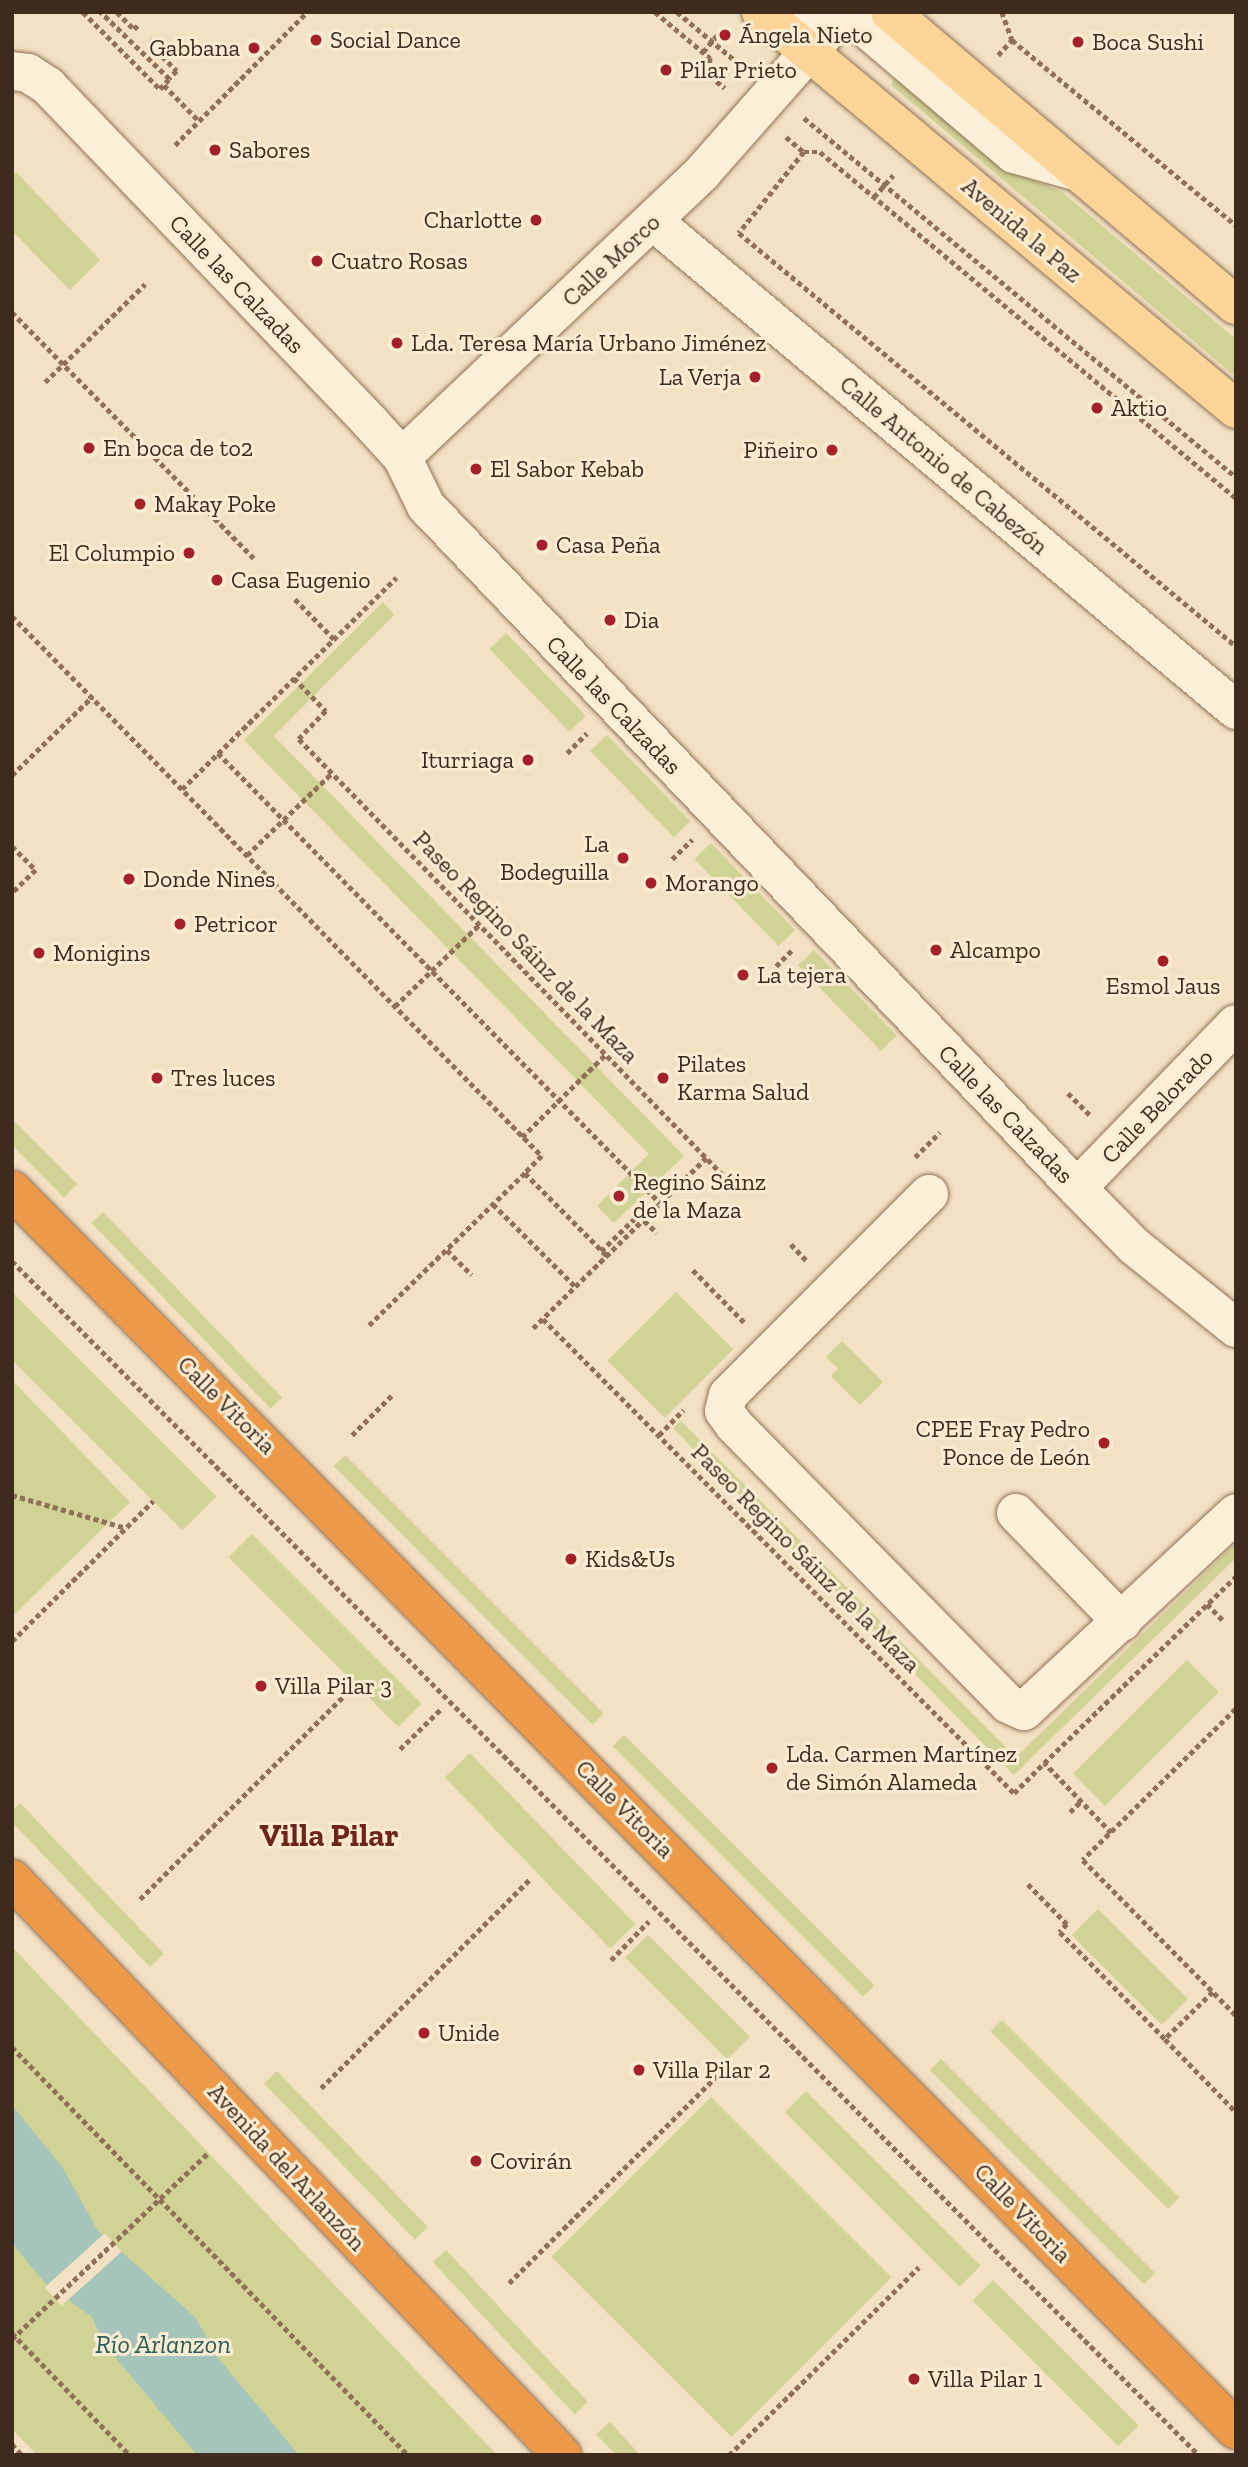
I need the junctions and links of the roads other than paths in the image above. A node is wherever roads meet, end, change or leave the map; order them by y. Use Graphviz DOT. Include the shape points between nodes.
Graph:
graph roads {
  1 [pos="761,12"];
  2 [pos="890,12"];
  3 [pos="824,25"];
  4 [pos="12,71"];
  5 [pos="1075,171"];
  6 [pos="653,221"];
  7 [pos="1236,305"];
  8 [pos="1236,409"];
  9 [pos="402,457"];
  10 [pos="1236,710"];
  11 [pos="1236,1024"];
  12 [pos="1077,1188"];
  13 [pos="12,1190"];
  14 [pos="929,1194"];
  15 [pos="1236,1328"];
  16 [pos="1016,1513"];
  17 [pos="1236,1513"];
  18 [pos="1122,1622"];
  19 [pos="12,1879"];
  20 [pos="1236,2430"];
  21 [pos="562,2455"];
  1 -- 3 [label="main road, Avenida la Paz"];
  2 -- 5 [label="main road, Avenida la Paz"];
  3 -- 5 [label="street, Avenida la Paz" via="1014,154"];
  3 -- 6 [label="street, Calle Morco" via="773,93"];
  3 -- 8 [label="main road, Avenida la Paz"];
  4 -- 9 [label="street, Calle las Calzadas" via="28,73 48,86"];
  5 -- 7 [label="main road, Avenida la Paz"];
  6 -- 9 [label="street, Calle Morco"];
  6 -- 10 [label="street, Calle Antonio de Cabezón"];
  9 -- 12 [label="street, Calle las Calzadas" via="426,506"];
  11 -- 12 [label="street, Calle Belorado"];
  12 -- 15 [label="street, Calle las Calzadas" via="1135,1246"];
  13 -- 20 [label="highway, Calle Vitoria"];
  14 -- 18 [label="street" via="728,1395 724,1411 1008,1704 1024,1711 1045,1696"];
  16 -- 18 [label="street"];
  17 -- 18 [label="street"];
  19 -- 21 [label="highway, Avenida del Arlanzón"];
}
